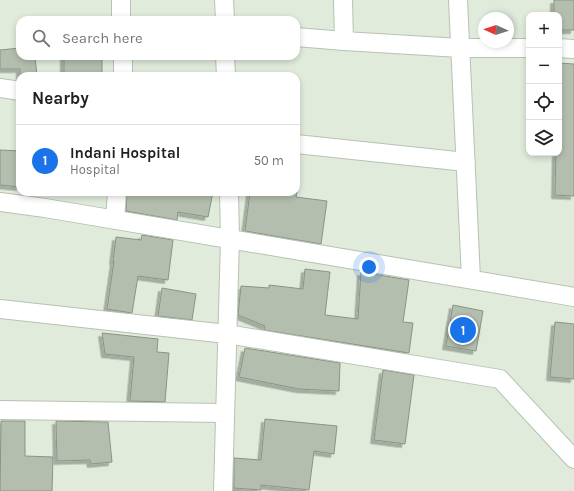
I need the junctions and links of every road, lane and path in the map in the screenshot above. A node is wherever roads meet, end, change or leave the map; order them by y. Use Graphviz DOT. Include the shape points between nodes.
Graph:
graph roads {
  1 [pos="121,0"];
  2 [pos="224,0"];
  3 [pos="342,0"];
  4 [pos="458,0"];
  5 [pos="121,16"];
  6 [pos="225,16"];
  7 [pos="300,37"];
  8 [pos="344,41"];
  9 [pos="460,48"];
  10 [pos="526,48"];
  11 [pos="562,48"];
  12 [pos="574,48"];
  13 [pos="123,60"];
  14 [pos="226,60"];
  15 [pos="123,72"];
  16 [pos="226,72"];
  17 [pos="0,88"];
  18 [pos="16,90"];
  19 [pos="300,144"];
  20 [pos="466,162"];
  21 [pos="117,196"];
  22 [pos="229,196"];
  23 [pos="0,202"];
  24 [pos="115,220"];
  25 [pos="230,239"];
  26 [pos="471,279"];
  27 [pos="574,297"];
  28 [pos="0,310"];
  29 [pos="227,334"];
  30 [pos="0,410"];
  31 [pos="225,413"];
  32 [pos="574,459"];
  33 [pos="223,491"];
  1 -- 5 [label="street"];
  2 -- 6 [label="street"];
  3 -- 8 [label="street"];
  4 -- 9 [label="street"];
  7 -- 8 [label="street"];
  8 -- 9 [label="street"];
  9 -- 10 [label="street"];
  9 -- 20 [label="street"];
  11 -- 12 [label="street"];
  13 -- 15 [label="street"];
  14 -- 16 [label="street"];
  17 -- 18 [label="street"];
  19 -- 20 [label="street"];
  20 -- 26 [label="street"];
  21 -- 24 [label="street"];
  22 -- 25 [label="street"];
  23 -- 24 [label="street"];
  24 -- 25 [label="street"];
  25 -- 26 [label="street"];
  25 -- 29 [label="street"];
  26 -- 27 [label="street"];
  28 -- 29 [label="street"];
  29 -- 31 [label="street"];
  29 -- 32 [label="street" via="500,379"];
  30 -- 31 [label="street"];
  31 -- 33 [label="street"];
}
